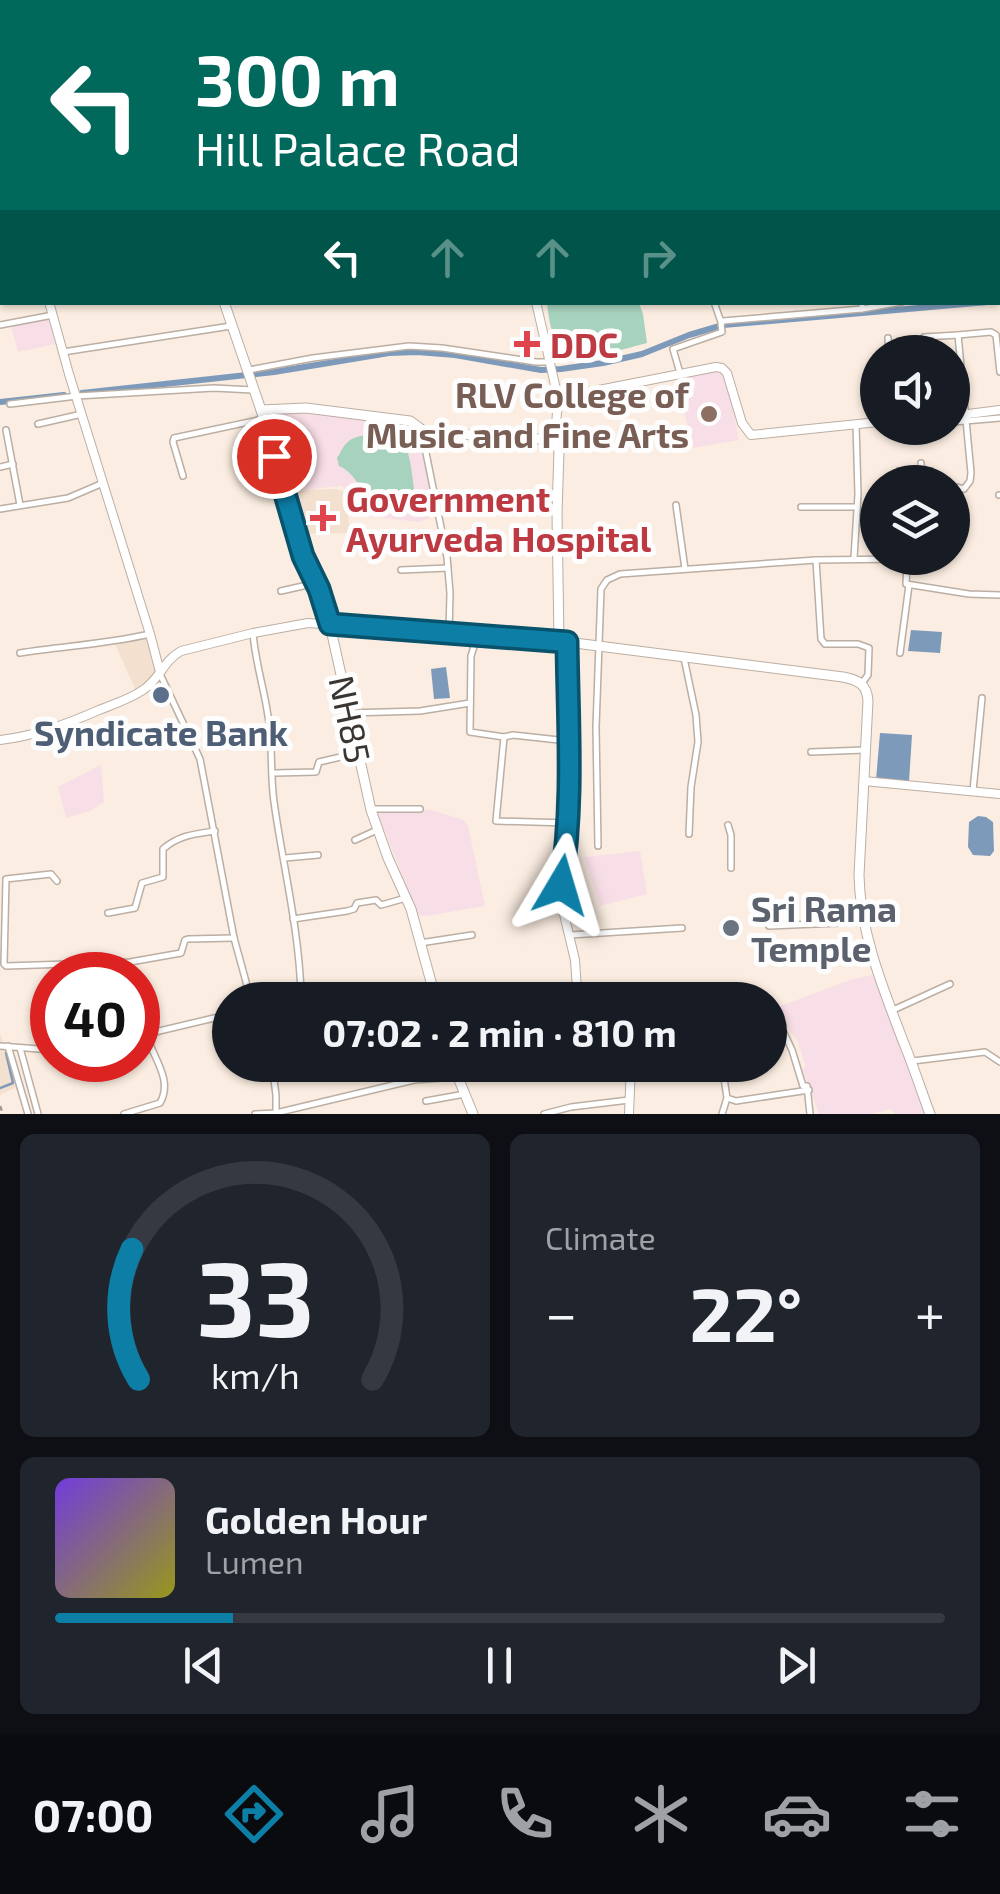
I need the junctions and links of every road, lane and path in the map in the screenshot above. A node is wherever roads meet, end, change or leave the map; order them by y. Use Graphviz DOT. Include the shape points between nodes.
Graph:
graph roads {
  1 [pos="51,305"];
  2 [pos="225,305"];
  3 [pos="537,305"];
  4 [pos="715,305"];
  5 [pos="862,306"];
  6 [pos="53,315"];
  7 [pos="721,324"];
  8 [pos="0,325"];
  9 [pos="230,326"];
  10 [pos="958,335"];
  11 [pos="63,352"];
  12 [pos="549,362"];
  13 [pos="246,371"];
  14 [pos="1000,372"];
  15 [pos="680,373"];
  16 [pos="252,386"];
  17 [pos="76,396"];
  18 [pos="558,398"];
  19 [pos="10,404"];
  20 [pos="1000,410"];
  21 [pos="82,414"];
  22 [pos="262,414"];
  23 [pos="970,417"];
  24 [pos="970,418"];
  25 [pos="1000,418"];
  26 [pos="38,424"];
  27 [pos="856,424"];
  28 [pos="860,424"];
  29 [pos="6,430"];
  30 [pos="426,432"];
  31 [pos="555,440"];
  32 [pos="13,464"];
  33 [pos="0,467"];
  34 [pos="183,476"];
  35 [pos="103,483"];
  36 [pos="676,504"];
  37 [pos="20,505"];
  38 [pos="800,507"];
  39 [pos="857,507"];
  40 [pos="0,509"];
  41 [pos="854,558"];
  42 [pos="816,560"];
  43 [pos="448,568"];
  44 [pos="402,570"];
  45 [pos="685,570"];
  46 [pos="316,583"];
  47 [pos="908,585"];
  48 [pos="281,591"];
  49 [pos="1000,595"];
  50 [pos="330,624"];
  51 [pos="253,632"];
  52 [pos="449,633"];
  53 [pos="150,634"];
  54 [pos="478,635"];
  55 [pos="563,642"];
  56 [pos="598,646"];
  57 [pos="20,653"];
  58 [pos="900,653"];
  59 [pos="684,658"];
  60 [pos="160,674"];
  61 [pos="862,683"];
  62 [pos="982,698"];
  63 [pos="470,703"];
  64 [pos="349,713"];
  65 [pos="504,737"];
  66 [pos="0,740"];
  67 [pos="568,741"];
  68 [pos="865,750"];
  69 [pos="811,752"];
  70 [pos="358,753"];
  71 [pos="273,774"];
  72 [pos="864,780"];
  73 [pos="973,791"];
  74 [pos="1000,794"];
  75 [pos="420,809"];
  76 [pos="371,810"];
  77 [pos="568,823"];
  78 [pos="728,825"];
  79 [pos="377,830"];
  80 [pos="215,831"];
  81 [pos="689,834"];
  82 [pos="355,840"];
  83 [pos="598,846"];
  84 [pos="318,856"];
  85 [pos="284,858"];
  86 [pos="731,868"];
  87 [pos="57,880"];
  88 [pos="406,898"];
  89 [pos="108,913"];
  90 [pos="294,919"];
  91 [pos="865,922"];
  92 [pos="770,926"];
  93 [pos="682,928"];
  94 [pos="472,935"];
  95 [pos="570,935"];
  96 [pos="234,938"];
  97 [pos="420,942"];
  98 [pos="246,982"];
  99 [pos="300,982"];
  100 [pos="431,982"];
  101 [pos="576,982"];
  102 [pos="950,984"];
  103 [pos="891,1011"];
  104 [pos="212,1018"];
  105 [pos="160,1031"];
  106 [pos="787,1039"];
  107 [pos="4,1046"];
  108 [pos="20,1048"];
  109 [pos="30,1049"];
  110 [pos="910,1061"];
  111 [pos="1000,1062"];
  112 [pos="160,1066"];
  113 [pos="274,1082"];
  114 [pos="406,1082"];
  115 [pos="460,1082"];
  116 [pos="630,1082"];
  117 [pos="725,1082"];
  118 [pos="809,1090"];
  119 [pos="465,1094"];
  120 [pos="727,1098"];
  121 [pos="629,1100"];
  122 [pos="426,1102"];
  123 [pos="294,1112"];
  124 [pos="276,1113"];
  125 [pos="28,1114"];
  126 [pos="38,1114"];
  127 [pos="124,1114"];
  128 [pos="255,1114"];
  129 [pos="473,1114"];
  130 [pos="544,1114"];
  131 [pos="629,1114"];
  132 [pos="722,1114"];
  133 [pos="810,1114"];
  134 [pos="930,1114"];
  1 -- 6 [label="main road"];
  2 -- 9 [label="main road, NH85"];
  3 -- 12 [label="main road"];
  4 -- 7 [label="street"];
  5 -- 7 [label="street"];
  6 -- 8 [label="street"];
  6 -- 11 [label="main road"];
  7 -- 15 [label="street" via="722,332 673,349"];
  9 -- 11 [label="street"];
  9 -- 13 [label="main road, NH85"];
  10 -- 14 [label="street" via="996,335"];
  11 -- 17 [label="main road"];
  12 -- 13 [label="street" via="410,346"];
  12 -- 18 [label="main road"];
  13 -- 16 [label="main road, NH85"];
  15 -- 18 [label="main road"];
  15 -- 27 [label="main road" via="724,369 751,434"];
  16 -- 17 [label="street"];
  16 -- 22 [label="main road, NH85"];
  17 -- 19 [label="street"];
  17 -- 21 [label="main road"];
  18 -- 31 [label="main road"];
  20 -- 23 [label="main road"];
  21 -- 26 [label="street"];
  21 -- 35 [label="main road"];
  22 -- 30 [label="main road" via="306,408 410,421"];
  22 -- 34 [label="street" via="174,438"];
  22 -- 46 [label="main road, NH85"];
  24 -- 25 [label="street"];
  27 -- 28 [label="main road"];
  27 -- 39 [label="street"];
  29 -- 32 [label="street"];
  30 -- 31 [label="main road"];
  30 -- 43 [label="street"];
  31 -- 55 [label="main road"];
  32 -- 33 [label="street"];
  32 -- 37 [label="street"];
  35 -- 37 [label="street" via="68,498"];
  35 -- 53 [label="main road"];
  36 -- 45 [label="street"];
  37 -- 40 [label="street"];
  38 -- 39 [label="street"];
  39 -- 41 [label="street"];
  41 -- 42 [label="street"];
  41 -- 47 [label="street" via="902,559"];
  42 -- 45 [label="street"];
  42 -- 61 [label="street" via="821,640 869,648"];
  43 -- 44 [label="street"];
  43 -- 52 [label="street"];
  45 -- 56 [label="street" via="606,580"];
  46 -- 48 [label="street"];
  46 -- 50 [label="main road, NH85"];
  47 -- 49 [label="street"];
  47 -- 58 [label="street"];
  50 -- 51 [label="main road"];
  50 -- 52 [label="main road"];
  50 -- 64 [label="main road, NH85 / NH85"];
  51 -- 60 [label="main road" via="181,651"];
  51 -- 71 [label="street"];
  52 -- 54 [label="main road"];
  53 -- 57 [label="street"];
  53 -- 60 [label="main road"];
  54 -- 55 [label="main road"];
  54 -- 63 [label="street"];
  55 -- 56 [label="main road"];
  55 -- 67 [label="main road"];
  56 -- 59 [label="main road"];
  56 -- 83 [label="street"];
  59 -- 61 [label="main road"];
  59 -- 81 [label="street" via="698,742"];
  60 -- 66 [label="main road" via="144,690 56,728"];
  60 -- 80 [label="street" via="200,758"];
  61 -- 68 [label="main road"];
  62 -- 73 [label="street"];
  63 -- 64 [label="street"];
  63 -- 65 [label="street" via="470,732"];
  64 -- 70 [label="main road, NH85 / NH85"];
  65 -- 67 [label="street"];
  65 -- 77 [label="street" via="496,821"];
  67 -- 77 [label="main road"];
  68 -- 69 [label="street"];
  68 -- 72 [label="main road"];
  70 -- 71 [label="street" via="319,762 316,772"];
  70 -- 76 [label="main road, NH85 / NH85"];
  71 -- 85 [label="street"];
  72 -- 73 [label="main road"];
  72 -- 91 [label="main road" via="859,876"];
  73 -- 74 [label="main road"];
  75 -- 76 [label="street"];
  76 -- 79 [label="main road, NH85 / NH85"];
  77 -- 95 [label="main road" via="561,885"];
  78 -- 86 [label="street"];
  79 -- 82 [label="street"];
  79 -- 88 [label="main road, NH85 / NH85"];
  80 -- 89 [label="street" via="167,845 163,877 142,884 136,908"];
  80 -- 96 [label="street"];
  84 -- 85 [label="street"];
  85 -- 90 [label="street"];
  87 -- 96 [label="street" via="50,874 6,879 6,966 148,961 181,953 188,938"];
  88 -- 90 [label="street" via="386,905 367,900 347,911"];
  88 -- 97 [label="main road, NH85 / NH85"];
  90 -- 99 [label="street"];
  91 -- 92 [label="street"];
  91 -- 103 [label="main road"];
  93 -- 95 [label="street"];
  94 -- 97 [label="street"];
  95 -- 101 [label="main road"];
  96 -- 98 [label="street"];
  97 -- 100 [label="main road, NH85 / NH85"];
  102 -- 103 [label="street"];
  103 -- 110 [label="main road"];
  104 -- 105 [label="street"];
  106 -- 118 [label="street"];
  107 -- 108 [label="street"];
  107 -- 125 [label="street"];
  108 -- 109 [label="street"];
  108 -- 126 [label="street"];
  110 -- 111 [label="street" via="985,1052"];
  110 -- 134 [label="main road"];
  112 -- 127 [label="street" via="160,1103"];
  113 -- 124 [label="street"];
  114 -- 123 [label="street"];
  115 -- 119 [label="main road"];
  116 -- 121 [label="main road"];
  117 -- 120 [label="street"];
  118 -- 120 [label="street"];
  118 -- 133 [label="street"];
  119 -- 122 [label="street"];
  119 -- 129 [label="main road"];
  120 -- 132 [label="street"];
  121 -- 130 [label="street"];
  121 -- 131 [label="main road"];
  123 -- 124 [label="street"];
  124 -- 128 [label="street"];
}
